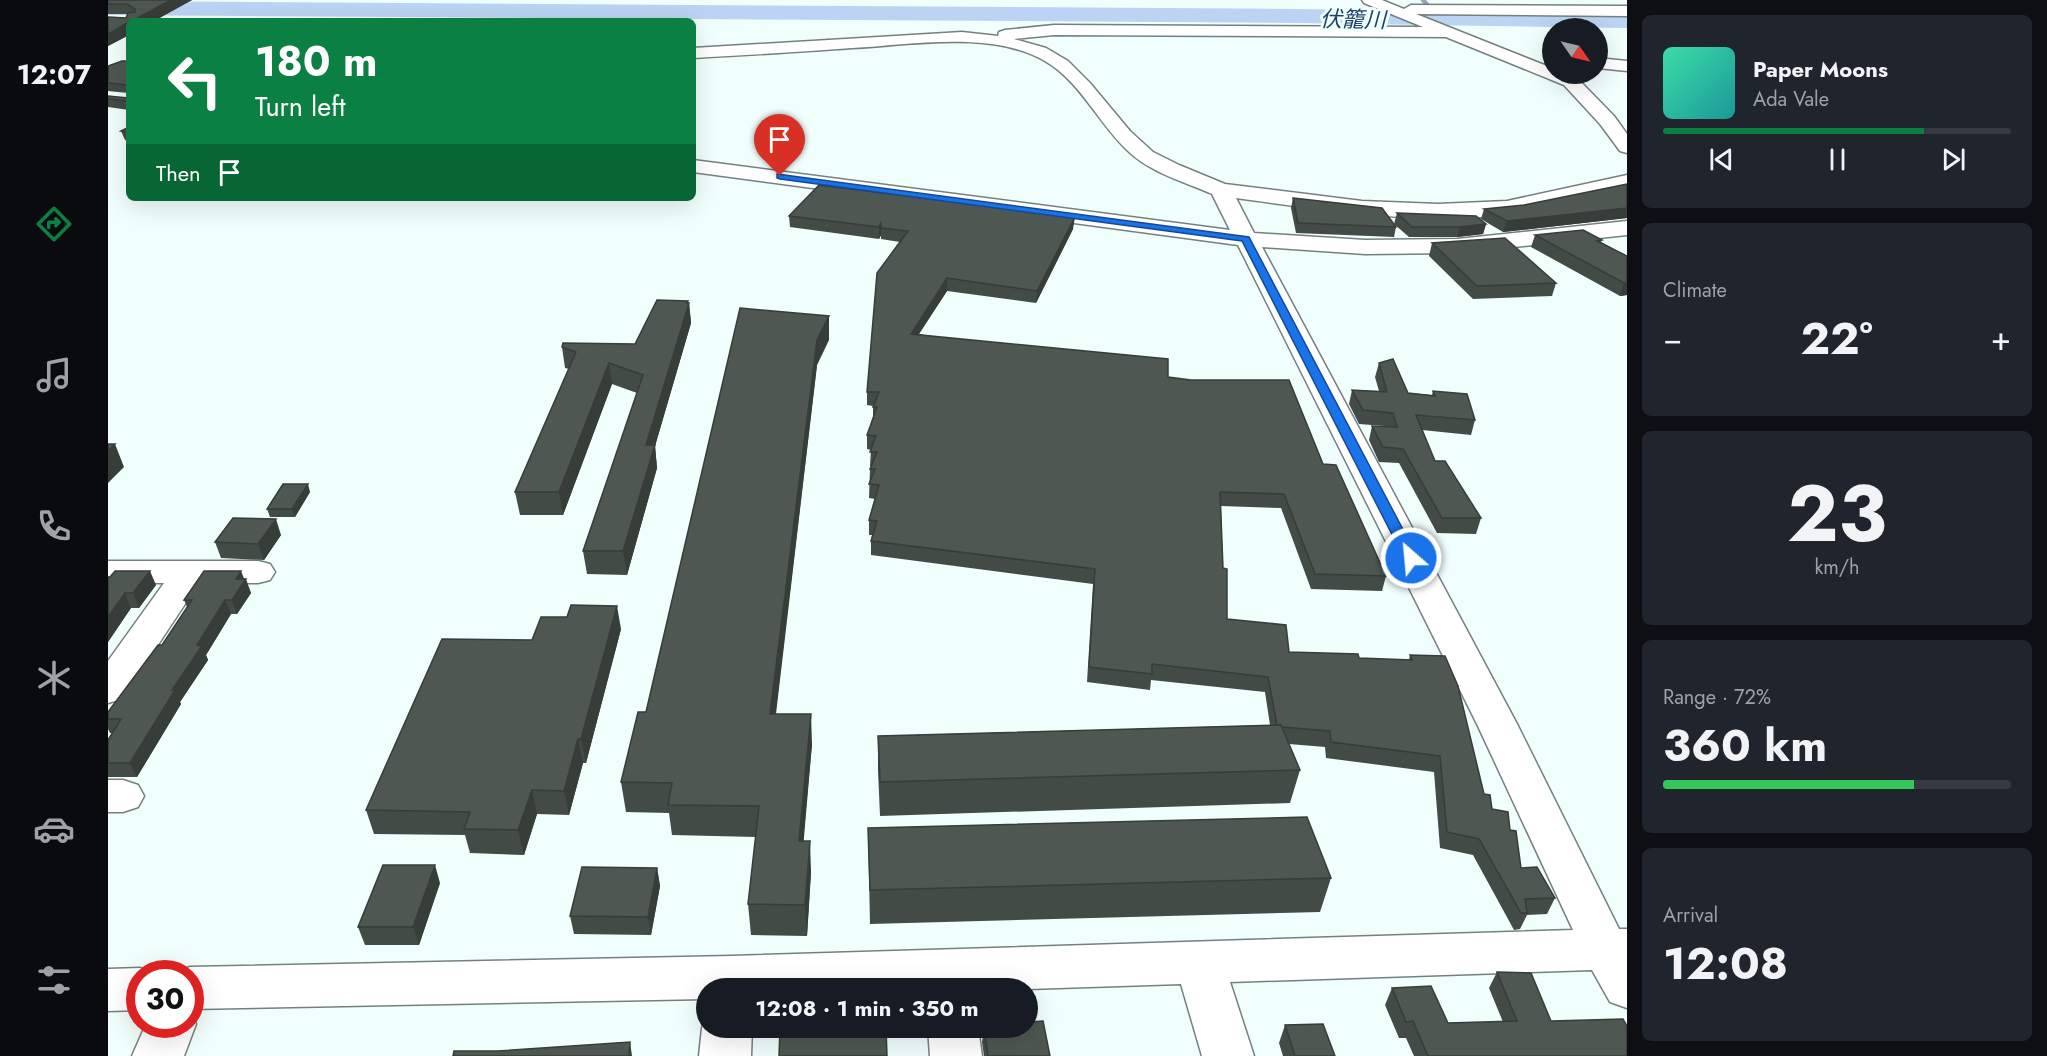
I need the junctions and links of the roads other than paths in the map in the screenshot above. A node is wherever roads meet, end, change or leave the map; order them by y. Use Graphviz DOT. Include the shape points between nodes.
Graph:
graph roads {
  1 [pos="1370,0"];
  2 [pos="1394,10"];
  3 [pos="1627,11"];
  4 [pos="1445,31"];
  5 [pos="973,38"];
  6 [pos="696,53"];
  7 [pos="1513,57"];
  8 [pos="1542,59"];
  9 [pos="1608,64"];
  10 [pos="1627,66"];
  11 [pos="1627,147"];
  12 [pos="696,166"];
  13 [pos="1627,181"];
  14 [pos="1221,189"];
  15 [pos="1627,228"];
  16 [pos="1246,239"];
  17 [pos="108,572"];
  18 [pos="258,572"];
  19 [pos="188,573"];
  20 [pos="108,690"];
  21 [pos="1620,961"];
  22 [pos="1199,962"];
  23 [pos="963,978"];
  24 [pos="696,982"];
  25 [pos="204,988"];
  26 [pos="126,989"];
  27 [pos="108,990"];
  28 [pos="165,1038"];
  29 [pos="726,1038"];
  30 [pos="954,1038"];
  31 [pos="158,1056"];
  32 [pos="725,1056"];
  33 [pos="956,1056"];
  34 [pos="1228,1056"];
  1 -- 2 [label="street"];
  2 -- 3 [label="street"];
  2 -- 4 [label="street"];
  4 -- 5 [label="street" via="1054,30"];
  4 -- 7 [label="street"];
  5 -- 6 [label="street"];
  5 -- 14 [label="street" via="1046,54 1063,65 1110,123 1146,157"];
  7 -- 8 [label="street"];
  7 -- 11 [label="street" via="1570,81"];
  9 -- 10 [label="street"];
  12 -- 16 [label="street"];
  13 -- 14 [label="street" via="1507,207 1438,211 1362,208"];
  14 -- 16 [label="street"];
  15 -- 16 [label="street" via="1457,246 1365,247"];
  16 -- 21 [label="street"];
  17 -- 19 [label="street"];
  18 -- 19 [label="street"];
  19 -- 20 [label="street"];
  21 -- 22 [label="street"];
  22 -- 23 [label="street"];
  22 -- 34 [label="street"];
  24 -- 25 [label="street"];
  26 -- 27 [label="street"];
  28 -- 31 [label="street"];
  29 -- 32 [label="street"];
  30 -- 33 [label="street"];
}
